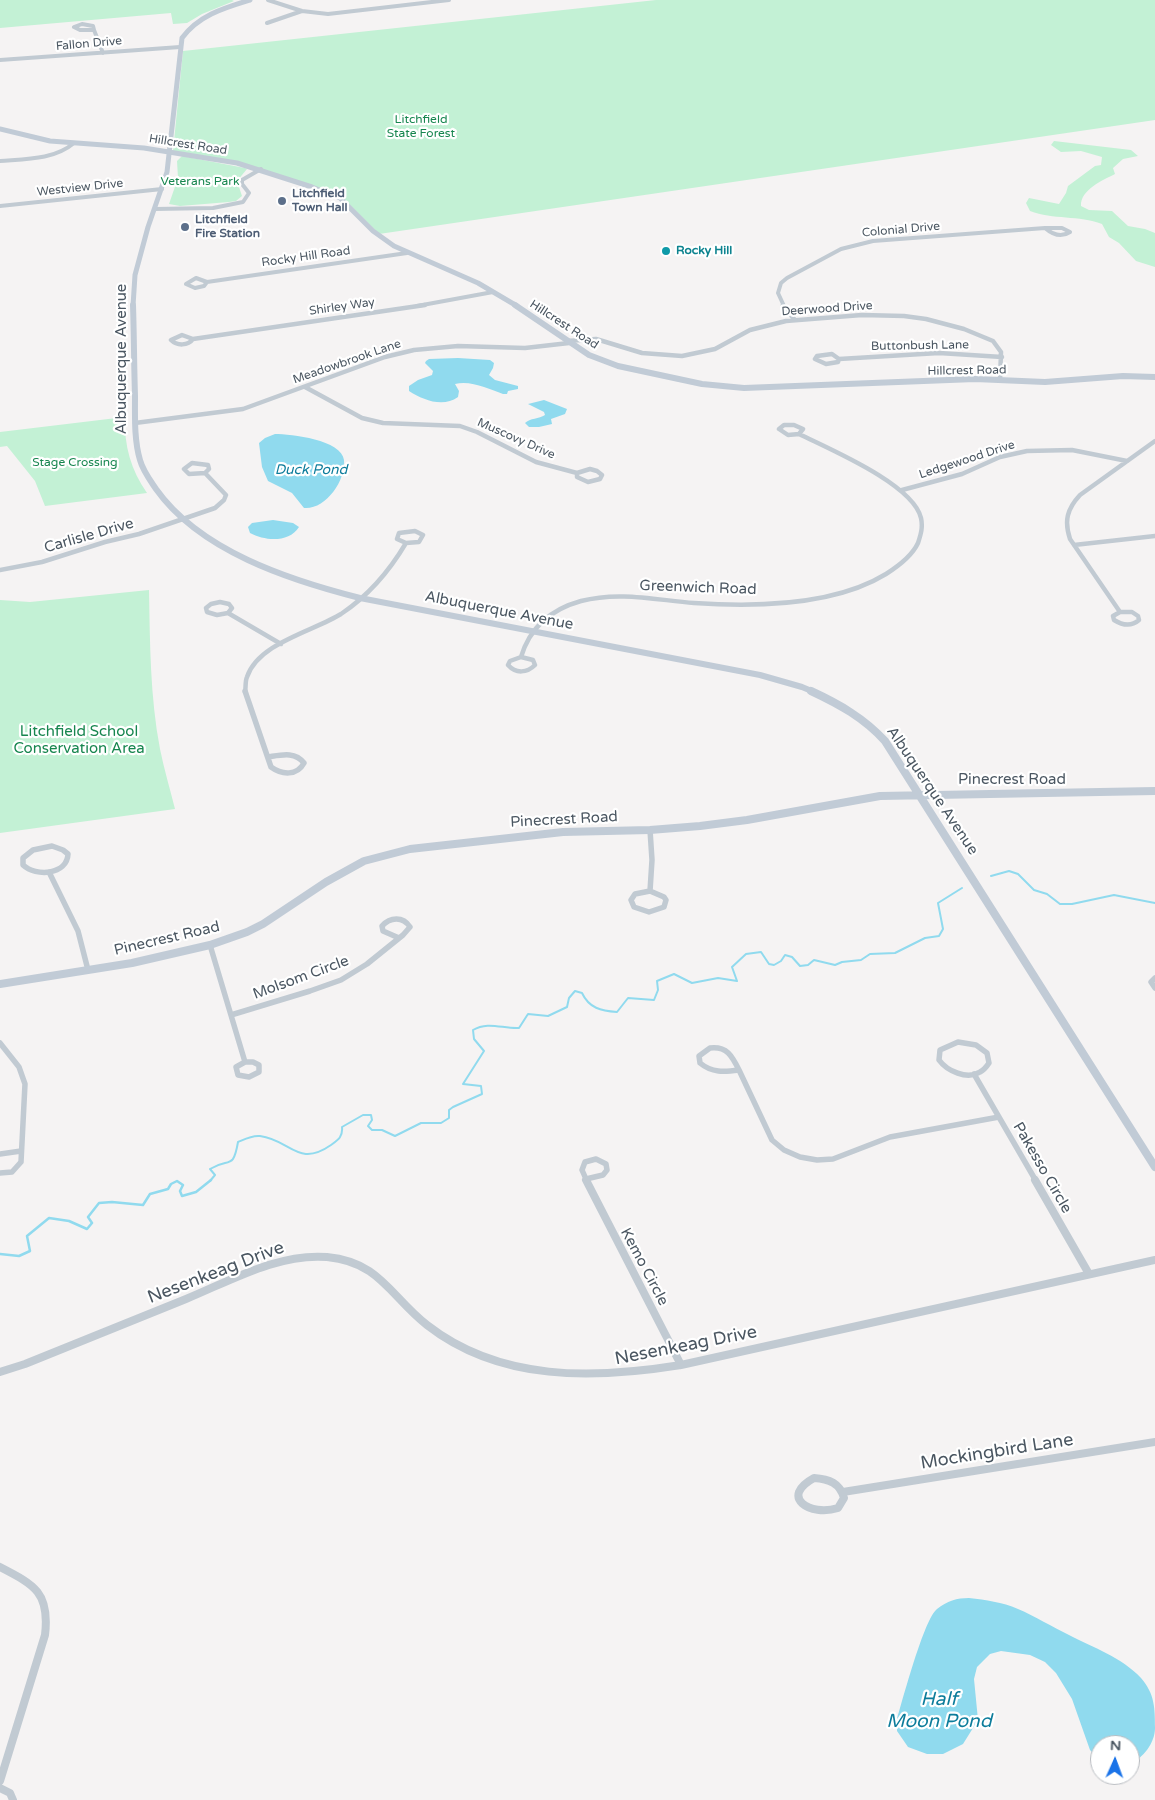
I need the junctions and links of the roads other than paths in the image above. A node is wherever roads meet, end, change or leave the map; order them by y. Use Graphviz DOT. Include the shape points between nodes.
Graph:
graph roads {
  1 [pos="250,0"];
  2 [pos="268,0"];
  3 [pos="441,0"];
  4 [pos="449,0"];
  5 [pos="302,11"];
  6 [pos="267,23"];
  7 [pos="94,30"];
  8 [pos="180,47"];
  9 [pos="103,53"];
  10 [pos="0,60"];
  11 [pos="0,129"];
  12 [pos="74,143"];
  13 [pos="170,152"];
  14 [pos="0,161"];
  15 [pos="260,169"];
  16 [pos="162,189"];
  17 [pos="0,206"];
  18 [pos="155,209"];
  19 [pos="1045,228"];
  20 [pos="407,253"];
  21 [pos="207,282"];
  22 [pos="493,292"];
  23 [pos="794,319"];
  24 [pos="193,338"];
  25 [pos="568,342"];
  26 [pos="1002,357"];
  27 [pos="839,358"];
  28 [pos="1155,377"];
  29 [pos="1000,380"];
  30 [pos="305,387"];
  31 [pos="135,423"];
  32 [pos="799,434"];
  33 [pos="1155,441"];
  34 [pos="1127,461"];
  35 [pos="205,473"];
  36 [pos="577,473"];
  37 [pos="902,490"];
  38 [pos="183,519"];
  39 [pos="1155,536"];
  40 [pos="406,543"];
  41 [pos="1074,544"];
  42 [pos="0,570"];
  43 [pos="360,598"];
  44 [pos="1120,612"];
  45 [pos="228,613"];
  46 [pos="533,632"];
  47 [pos="281,644"];
  48 [pos="521,657"];
  49 [pos="268,757"];
  50 [pos="1155,791"];
  51 [pos="921,795"];
  52 [pos="650,830"];
  53 [pos="49,872"];
  54 [pos="650,891"];
  55 [pos="399,938"];
  56 [pos="210,945"];
  57 [pos="88,970"];
  58 [pos="1155,978"];
  59 [pos="0,984"];
  60 [pos="1155,988"];
  61 [pos="231,1015"];
  62 [pos="0,1043"];
  63 [pos="245,1062"];
  64 [pos="739,1070"];
  65 [pos="974,1074"];
  66 [pos="999,1117"];
  67 [pos="21,1151"];
  68 [pos="0,1154"];
  69 [pos="1155,1167"];
  70 [pos="0,1173"];
  71 [pos="586,1179"];
  72 [pos="1155,1260"];
  73 [pos="1089,1274"];
  74 [pos="682,1365"];
  75 [pos="0,1372"];
  76 [pos="1155,1442"];
  77 [pos="843,1492"];
  78 [pos="0,1567"];
  79 [pos="0,1781"];
  80 [pos="0,1788"];
  81 [pos="13,1800"];
  1 -- 8 [label="street, Albuquerque Avenue" via="199,21 187,31"];
  2 -- 5 [label="street"];
  3 -- 4 [label="street"];
  3 -- 5 [label="street" via="338,13"];
  5 -- 6 [label="street"];
  7 -- 7 [label="street" via="88,24 74,27 80,30"];
  7 -- 9 [label="street"];
  8 -- 9 [label="street, Fallon Drive"];
  8 -- 13 [label="street, Albuquerque Avenue"];
  9 -- 10 [label="street, Fallon Drive"];
  11 -- 12 [label="street, Hillcrest Road" via="41,140"];
  12 -- 13 [label="street, Hillcrest Road"];
  12 -- 14 [label="street" via="56,153"];
  13 -- 15 [label="street, Hillcrest Road"];
  13 -- 16 [label="street, Albuquerque Avenue"];
  15 -- 18 [label="street" via="242,180 249,193 242,203"];
  15 -- 20 [label="street, Hillcrest Road" via="340,198 381,238"];
  16 -- 17 [label="street, Westview Drive"];
  16 -- 18 [label="street, Albuquerque Avenue"];
  18 -- 31 [label="street, Albuquerque Avenue" via="136,275 133,304"];
  19 -- 19 [label="street, Colonial Drive" via="1058,236 1070,232 1062,228"];
  19 -- 23 [label="street, Colonial Drive" via="873,241 847,246 780,284 778,296"];
  20 -- 21 [label="street, Rocky Hill Road"];
  20 -- 22 [label="street, Hillcrest Road" via="445,267"];
  21 -- 21 [label="street, Rocky Hill Road" via="193,279 186,284 198,287"];
  22 -- 24 [label="street, Shirley Way"];
  22 -- 25 [label="street, Hillcrest Road"];
  23 -- 25 [label="street, Deerwood Drive" via="756,328 715,349 689,355 650,354 596,339"];
  23 -- 26 [label="street, Deerwood Drive" via="876,315 926,319 985,336 999,346"];
  24 -- 24 [label="street, Shirley Way" via="183,335 171,340 183,345 192,342"];
  25 -- 29 [label="street, Hillcrest Road" via="589,355 618,366 724,387"];
  25 -- 30 [label="street, Meadowbrook Lane" via="525,348 458,346 414,350 385,357"];
  26 -- 27 [label="street, Buttonbush Lane" via="939,353"];
  26 -- 29 [label="street"];
  27 -- 27 [label="street, Buttonbush Lane" via="824,354 815,359 821,364 829,364 838,362"];
  28 -- 29 [label="street, Hillcrest Road" via="1045,382"];
  30 -- 31 [label="street, Meadowbrook Lane" via="230,411"];
  30 -- 36 [label="street, Muscovy Drive" via="362,418 383,423 460,426 536,462"];
  31 -- 38 [label="street, Albuquerque Avenue" via="144,472 159,495"];
  32 -- 37 [label="street, Greenwich Road" via="878,474"];
  33 -- 34 [label="street"];
  34 -- 37 [label="street, Ledgewood Drive" via="1072,450 1016,453 962,474"];
  34 -- 41 [label="street" via="1072,504 1066,523"];
  35 -- 35 [label="street" via="209,467 201,463 189,464 184,469 193,475"];
  35 -- 38 [label="street, Carlisle Drive" via="224,491 226,498 215,508"];
  36 -- 36 [label="street, Muscovy Drive" via="591,469 602,475 589,482 578,479"];
  37 -- 46 [label="street, Greenwich Road" via="920,515 920,539 901,564 850,590 813,598 761,603 720,604 616,596 592,598 559,608 543,619"];
  38 -- 42 [label="street, Carlisle Drive" via="42,562"];
  38 -- 43 [label="street, Albuquerque Avenue" via="218,544 272,571"];
  39 -- 41 [label="street"];
  40 -- 40 [label="street" via="419,542 423,536 411,530 399,533 397,539"];
  40 -- 43 [label="street" via="398,558"];
  41 -- 44 [label="street"];
  43 -- 46 [label="street, Albuquerque Avenue"];
  43 -- 47 [label="street" via="329,622"];
  44 -- 44 [label="street" via="1113,618 1120,624 1132,625 1139,620 1132,612"];
  45 -- 45 [label="street" via="231,606 226,603 213,603 206,608 213,615"];
  45 -- 47 [label="street"];
  46 -- 48 [label="street, Greenwich Road"];
  46 -- 51 [label="street, Albuquerque Avenue" via="760,675 815,692 871,726"];
  47 -- 49 [label="street" via="256,661 244,685"];
  48 -- 48 [label="street, Greenwich Road" via="510,660 509,667 518,672 534,667 533,660"];
  49 -- 49 [label="street" via="295,755 303,760 304,766 297,771 282,773 273,770"];
  50 -- 51 [label="street, Pinecrest Road"];
  51 -- 52 [label="street, Pinecrest Road" via="862,799 747,820"];
  51 -- 69 [label="street, Albuquerque Avenue"];
  52 -- 54 [label="street"];
  52 -- 56 [label="street, Pinecrest Road" via="521,835 386,854 344,871 263,924"];
  53 -- 53 [label="street" via="30,871 23,865 23,858 42,846 62,849 68,854 68,860"];
  53 -- 57 [label="street" via="72,914 86,953"];
  54 -- 54 [label="street" via="664,897 664,907 648,912 634,907 632,897"];
  55 -- 61 [label="street, Molsom Circle" via="345,978"];
  56 -- 57 [label="street, Pinecrest Road"];
  56 -- 61 [label="street"];
  57 -- 59 [label="street, Pinecrest Road"];
  58 -- 60 [label="street" via="1151,982"];
  61 -- 63 [label="street"];
  62 -- 67 [label="street" via="23,1073"];
  64 -- 64 [label="street" via="731,1054 722,1048 710,1048 699,1056 700,1064 708,1069"];
  64 -- 66 [label="street" via="772,1140 784,1150 809,1159 833,1159 890,1137"];
  65 -- 65 [label="street" via="981,1072 989,1063 982,1048 960,1042 940,1050 938,1055 943,1066 956,1073"];
  65 -- 66 [label="street, Pakesso Circle"];
  66 -- 73 [label="street, Pakesso Circle"];
  67 -- 68 [label="street"];
  67 -- 70 [label="street" via="17,1169"];
  71 -- 74 [label="street, Kemo Circle"];
  72 -- 73 [label="street, Nesenkeag Drive"];
  73 -- 74 [label="street, Nesenkeag Drive"];
  74 -- 75 [label="street, Nesenkeag Drive" via="596,1376 543,1372 505,1363 471,1351 435,1331 369,1270 321,1256 293,1258 267,1266"];
  76 -- 77 [label="street, Mockingbird Lane"];
  77 -- 77 [label="street" via="835,1482 814,1478 802,1484 798,1494 803,1506 824,1513 832,1512 842,1504"];
  78 -- 79 [label="street" via="34,1587 46,1602 48,1613 42,1646"];
  80 -- 81 [label="street" via="10,1793"];
}
